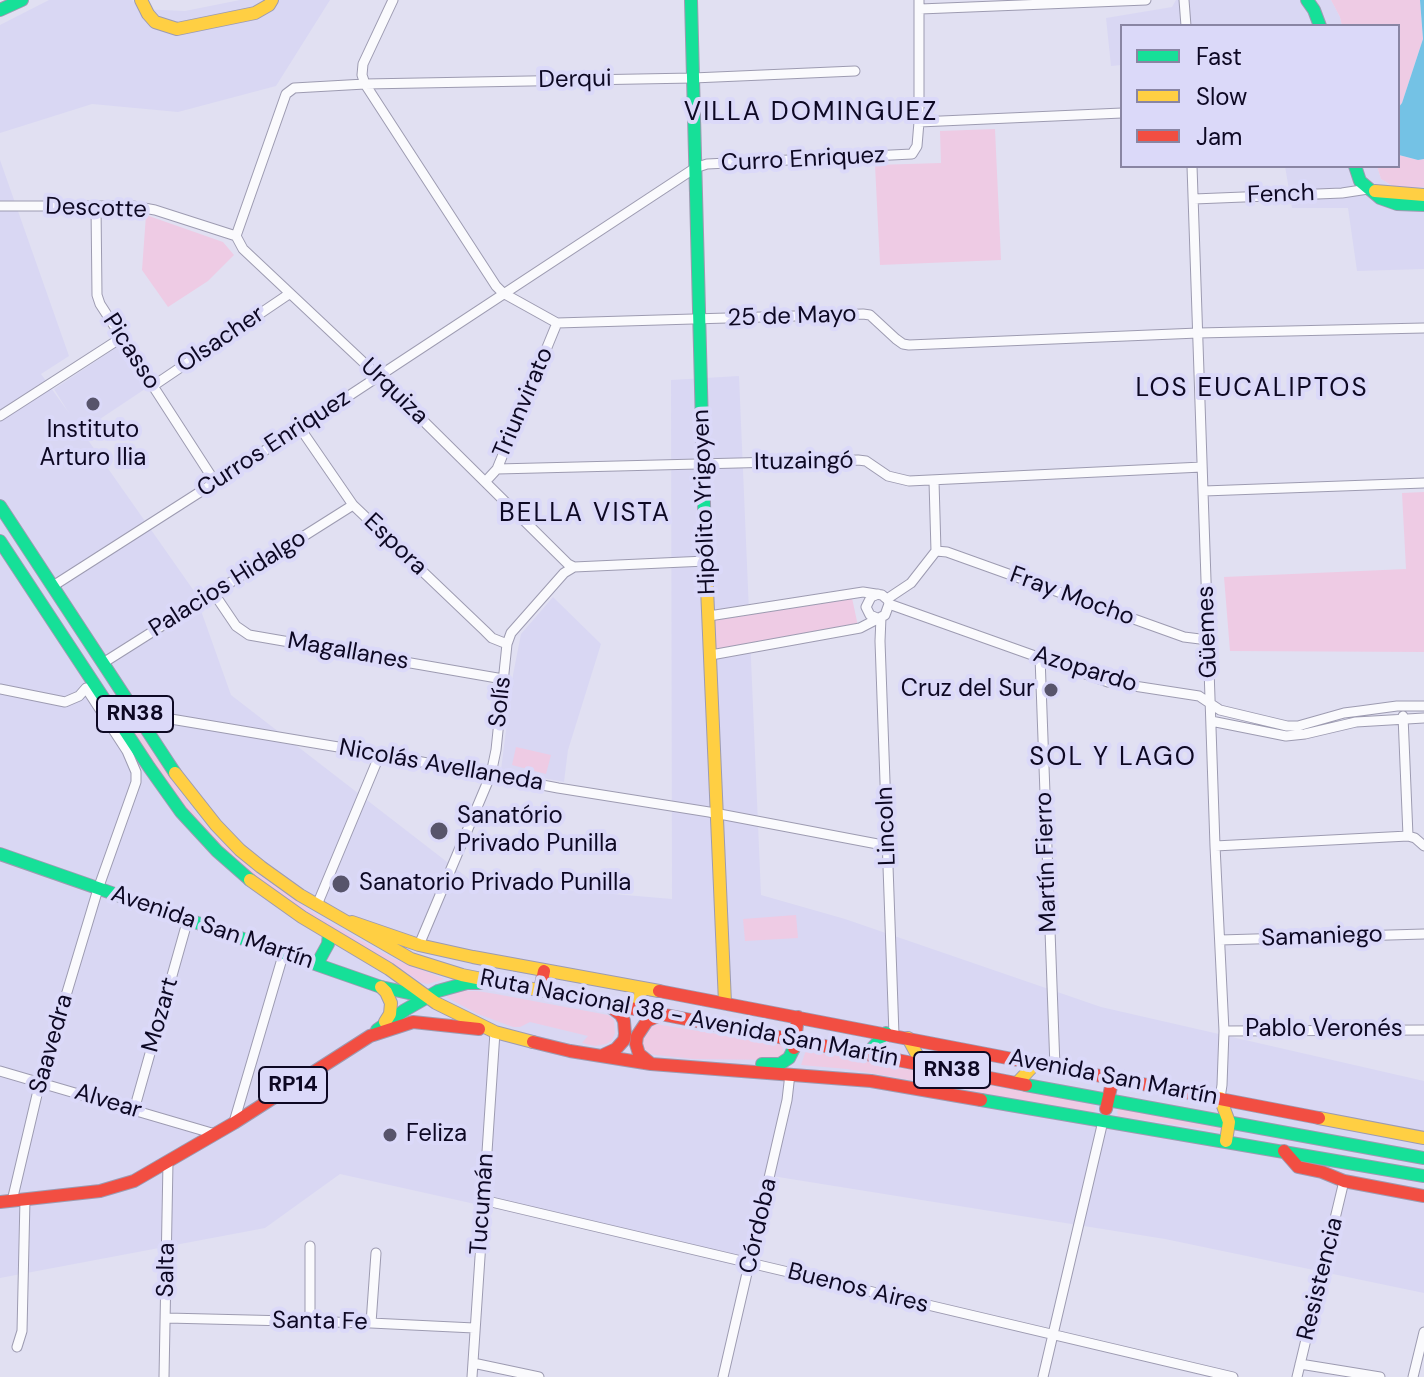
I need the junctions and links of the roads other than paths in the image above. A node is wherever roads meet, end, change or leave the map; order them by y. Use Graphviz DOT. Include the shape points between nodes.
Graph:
graph roads {
  1 [pos="22,0"];
  2 [pos="141,0"];
  3 [pos="272,0"];
  4 [pos="393,0"];
  5 [pos="691,0"];
  6 [pos="1129,0"];
  7 [pos="1146,0"];
  8 [pos="1184,0"];
  9 [pos="1307,0"];
  10 [pos="1022,2"];
  11 [pos="919,5"];
  12 [pos="0,10"];
  13 [pos="1186,24"];
  14 [pos="1319,24"];
  15 [pos="855,71"];
  16 [pos="693,78"];
  17 [pos="365,84"];
  18 [pos="1120,113"];
  19 [pos="919,122"];
  20 [pos="695,168"];
  21 [pos="1192,168"];
  22 [pos="1356,168"];
  23 [pos="1368,189"];
  24 [pos="1424,195"];
  25 [pos="1194,199"];
  26 [pos="1424,205"];
  27 [pos="0,206"];
  28 [pos="96,206"];
  29 [pos="236,236"];
  30 [pos="503,293"];
  31 [pos="289,294"];
  32 [pos="698,320"];
  33 [pos="557,323"];
  34 [pos="1424,328"];
  35 [pos="1198,333"];
  36 [pos="121,338"];
  37 [pos="378,376"];
  38 [pos="153,386"];
  39 [pos="0,416"];
  40 [pos="300,428"];
  41 [pos="704,465"];
  42 [pos="1202,467"];
  43 [pos="497,469"];
  44 [pos="486,481"];
  45 [pos="934,481"];
  46 [pos="215,482"];
  47 [pos="1424,483"];
  48 [pos="1204,491"];
  49 [pos="353,505"];
  50 [pos="0,506"];
  51 [pos="0,532"];
  52 [pos="0,541"];
  53 [pos="936,551"];
  54 [pos="706,561"];
  55 [pos="574,567"];
  56 [pos="53,586"];
  57 [pos="213,592"];
  58 [pos="885,599"];
  59 [pos="709,616"];
  60 [pos="879,617"];
  61 [pos="54,625"];
  62 [pos="1208,640"];
  63 [pos="507,644"];
  64 [pos="69,646"];
  65 [pos="711,655"];
  66 [pos="1040,657"];
  67 [pos="103,663"];
  68 [pos="503,679"];
  69 [pos="86,688"];
  70 [pos="0,689"];
  71 [pos="1211,703"];
  72 [pos="1402,706"];
  73 [pos="1424,706"];
  74 [pos="135,713"];
  75 [pos="1424,718"];
  76 [pos="1403,719"];
  77 [pos="1211,721"];
  78 [pos="380,754"];
  79 [pos="491,774"];
  80 [pos="718,814"];
  81 [pos="1408,836"];
  82 [pos="888,846"];
  83 [pos="1215,846"];
  84 [pos="1424,846"];
  85 [pos="0,854"];
  86 [pos="98,889"];
  87 [pos="317,905"];
  88 [pos="334,916"];
  89 [pos="188,919"];
  90 [pos="329,934"];
  91 [pos="1424,934"];
  92 [pos="1220,940"];
  93 [pos="419,945"];
  94 [pos="284,952"];
  95 [pos="317,964"];
  96 [pos="544,971"];
  97 [pos="508,983"];
  98 [pos="381,987"];
  99 [pos="641,989"];
  100 [pos="540,990"];
  101 [pos="427,997"];
  102 [pos="604,1002"];
  103 [pos="725,1003"];
  104 [pos="638,1009"];
  105 [pos="662,1014"];
  106 [pos="798,1017"];
  107 [pos="382,1024"];
  108 [pos="1424,1030"];
  109 [pos="1224,1031"];
  110 [pos="495,1032"];
  111 [pos="890,1034"];
  112 [pos="370,1036"];
  113 [pos="908,1038"];
  114 [pos="794,1044"];
  115 [pos="868,1053"];
  116 [pos="601,1056"];
  117 [pos="1036,1063"];
  118 [pos="651,1064"];
  119 [pos="922,1064"];
  120 [pos="1055,1067"];
  121 [pos="701,1068"];
  122 [pos="0,1071"];
  123 [pos="790,1074"];
  124 [pos="1113,1078"];
  125 [pos="40,1082"];
  126 [pos="1017,1083"];
  127 [pos="1220,1098"];
  128 [pos="1108,1101"];
  129 [pos="134,1110"];
  130 [pos="1103,1121"];
  131 [pos="1229,1122"];
  132 [pos="234,1123"];
  133 [pos="215,1134"];
  134 [pos="1424,1138"];
  135 [pos="1226,1141"];
  136 [pos="1284,1151"];
  137 [pos="1424,1158"];
  138 [pos="168,1162"];
  139 [pos="1424,1176"];
  140 [pos="1344,1181"];
  141 [pos="1424,1196"];
  142 [pos="483,1200"];
  143 [pos="12,1201"];
  144 [pos="310,1246"];
  145 [pos="376,1253"];
  146 [pos="751,1263"];
  147 [pos="167,1318"];
  148 [pos="310,1322"];
  149 [pos="371,1323"];
  150 [pos="474,1328"];
  151 [pos="1424,1332"];
  152 [pos="1052,1336"];
  153 [pos="17,1347"];
  154 [pos="473,1363"];
  155 [pos="1300,1364"];
  156 [pos="164,1377"];
  157 [pos="472,1377"];
  158 [pos="539,1377"];
  159 [pos="723,1377"];
  160 [pos="1043,1377"];
  161 [pos="1233,1377"];
  162 [pos="1297,1377"];
  163 [pos="1380,1377"];
  164 [pos="1413,1377"];
  1 -- 12 [label="main road"];
  2 -- 3 [label="main road" via="155,22 177,29 255,13"];
  4 -- 17 [label="street" via="363,64"];
  5 -- 16 [label="main road, Hipólito Yrigoyen"];
  6 -- 7 [label="street"];
  6 -- 10 [label="street"];
  8 -- 13 [label="street"];
  9 -- 14 [label="main road"];
  10 -- 11 [label="street"];
  11 -- 19 [label="street"];
  15 -- 16 [label="street, Derqui"];
  16 -- 17 [label="street, Derqui"];
  16 -- 20 [label="main road, Hipólito Yrigoyen"];
  17 -- 29 [label="street, Derqui" via="294,88 286,94"];
  17 -- 30 [label="street"];
  18 -- 19 [label="street"];
  19 -- 20 [label="street, Curro Enriquez" via="912,154"];
  20 -- 30 [label="street, Curros Enriquez"];
  20 -- 32 [label="main road, Hipólito Yrigoyen"];
  21 -- 25 [label="street, Güemes"];
  22 -- 23 [label="main road"];
  23 -- 24 [label="main road"];
  23 -- 25 [label="street, Fench"];
  23 -- 26 [label="main road" via="1387,202"];
  25 -- 35 [label="street, Güemes"];
  27 -- 28 [label="street, Descotte"];
  28 -- 29 [label="street, Descotte" via="155,210"];
  28 -- 36 [label="street, Picasso" via="97,295"];
  29 -- 31 [label="street, Urquiza"];
  30 -- 33 [label="street"];
  30 -- 37 [label="street, Curros Enriquez"];
  31 -- 37 [label="street, Urquiza"];
  31 -- 38 [label="street, Olsacher"];
  32 -- 33 [label="street, 25 de Mayo"];
  32 -- 35 [label="street, 25 de Mayo" via="863,314 909,345"];
  32 -- 41 [label="main road, Hipólito Yrigoyen"];
  33 -- 43 [label="street, Triunvirato"];
  34 -- 35 [label="street, 25 de Mayo"];
  35 -- 42 [label="street, Güemes"];
  36 -- 38 [label="street, Picasso"];
  36 -- 39 [label="street"];
  37 -- 40 [label="street, Curros Enriquez"];
  37 -- 44 [label="street, Urquiza"];
  38 -- 46 [label="street, Picasso"];
  40 -- 46 [label="street, Curros Enriquez"];
  40 -- 49 [label="street, Espora"];
  41 -- 43 [label="street, Ituzaingó"];
  41 -- 45 [label="street, Ituzaingó" via="858,460 894,478"];
  41 -- 54 [label="main road, Hipólito Yrigoyen"];
  42 -- 45 [label="street, Ituzaingó"];
  42 -- 48 [label="street, Güemes"];
  43 -- 44 [label="street, Triunvirato"];
  44 -- 55 [label="street, Urquiza"];
  45 -- 53 [label="street"];
  46 -- 56 [label="street, Curros Enriquez"];
  47 -- 48 [label="street"];
  48 -- 62 [label="street, Güemes"];
  49 -- 57 [label="street, Palacios Hidalgo"];
  49 -- 63 [label="street, Espora" via="492,638"];
  50 -- 56 [label="main road, RN38"];
  51 -- 56 [label="main road" via="40,586"];
  52 -- 61 [label="main road, RN38"];
  53 -- 58 [label="street" via="911,583"];
  53 -- 62 [label="street, Fray Mocho" via="1184,637"];
  54 -- 55 [label="street"];
  54 -- 59 [label="main road, Hipólito Yrigoyen"];
  55 -- 63 [label="street, Solís" via="515,626"];
  56 -- 67 [label="main road, RN38"];
  57 -- 67 [label="street, Palacios Hidalgo"];
  57 -- 68 [label="street, Magallanes" via="236,626 249,635"];
  58 -- 59 [label="street, Azopardo" via="863,592"];
  58 -- 60 [label="street" via="888,612"];
  58 -- 60 [label="street" via="871,597 866,607"];
  58 -- 66 [label="street, Azopardo"];
  59 -- 65 [label="main road, Hipólito Yrigoyen"];
  60 -- 65 [label="street" via="860,628"];
  60 -- 82 [label="street, Lincoln"];
  61 -- 64 [label="main road, RN38"];
  61 -- 69 [label="main road"];
  62 -- 71 [label="street, Güemes"];
  63 -- 68 [label="street, Solís"];
  64 -- 74 [label="main road" via="90,663 118,704"];
  64 -- 90 [label="main road, RN38" via="205,840 248,879"];
  65 -- 80 [label="main road, Hipólito Yrigoyen"];
  66 -- 71 [label="street, Azopardo" via="1108,682 1199,696"];
  66 -- 120 [label="street, Martín Fierro"];
  67 -- 74 [label="main road, RN38"];
  68 -- 79 [label="street, Solís"];
  69 -- 70 [label="street" via="65,702"];
  69 -- 86 [label="street, Saavedra" via="136,772"];
  71 -- 72 [label="street, Azopardo" via="1220,710 1287,726"];
  71 -- 77 [label="street, Güemes"];
  72 -- 73 [label="street, Azopardo"];
  72 -- 76 [label="street"];
  74 -- 78 [label="street, Nicolás Avellaneda"];
  74 -- 87 [label="main road, Ruta Nacional 38 - Avenida San Martín / RN38" via="216,825 261,867"];
  75 -- 76 [label="street"];
  76 -- 77 [label="street" via="1286,736"];
  76 -- 81 [label="street"];
  77 -- 83 [label="street, Güemes"];
  78 -- 79 [label="street, Nicolás Avellaneda"];
  78 -- 87 [label="street"];
  79 -- 80 [label="street, Nicolás Avellaneda"];
  79 -- 93 [label="street, Solís"];
  80 -- 82 [label="street, Nicolás Avellaneda"];
  80 -- 103 [label="main road, Hipólito Yrigoyen"];
  81 -- 83 [label="street"];
  81 -- 84 [label="street"];
  82 -- 111 [label="street, Lincoln"];
  83 -- 92 [label="street, Güemes"];
  85 -- 86 [label="main road, Avenida San Martín"];
  86 -- 89 [label="main road, Avenida San Martín"];
  86 -- 125 [label="street, Saavedra"];
  87 -- 88 [label="main road, Ruta Nacional 38 - Avenida San Martín / RN38"];
  88 -- 93 [label="main road, Avenida San Martín"];
  88 -- 97 [label="main road, Ruta Nacional 38 - Avenida San Martín / RN38" via="411,959"];
  89 -- 94 [label="main road, Avenida San Martín"];
  89 -- 129 [label="street, Mozart"];
  90 -- 95 [label="main road"];
  90 -- 101 [label="main road, Ruta Nacional 38 - Avenida San Martín / RN38"];
  91 -- 92 [label="street, Samaniego"];
  92 -- 109 [label="street, Güemes"];
  93 -- 96 [label="main road, Avenida San Martín"];
  94 -- 95 [label="main road, Avenida San Martín"];
  94 -- 132 [label="street"];
  95 -- 98 [label="main road, Avenida San Martín"];
  96 -- 99 [label="main road, Avenida San Martín"];
  96 -- 100 [label="main road"];
  97 -- 100 [label="main road, Ruta Nacional 38 - Avenida San Martín / RN38"];
  97 -- 101 [label="main road, RP14" via="467,983"];
  98 -- 101 [label="main road, Avenida San Martín"];
  98 -- 107 [label="main road" via="391,1009"];
  99 -- 103 [label="main road, Avenida San Martín"];
  99 -- 104 [label="main road"];
  100 -- 102 [label="main road, Ruta Nacional 38 - Avenida San Martín / RN38"];
  101 -- 107 [label="main road, RP14"];
  101 -- 110 [label="main road, Ruta Nacional 38 - Avenida San Martín / RN38"];
  102 -- 104 [label="main road, Ruta Nacional 38 - Avenida San Martín / RN38"];
  102 -- 116 [label="main road" via="621,1015 625,1034 616,1049"];
  103 -- 106 [label="main road, Avenida San Martín"];
  104 -- 105 [label="main road, Ruta Nacional 38 - Avenida San Martín / RN38"];
  105 -- 114 [label="main road, Ruta Nacional 38 - Avenida San Martín / RN38"];
  105 -- 118 [label="main road" via="647,1021 637,1036 639,1054"];
  106 -- 111 [label="main road, Avenida San Martín"];
  106 -- 114 [label="main road"];
  107 -- 112 [label="main road, RP14"];
  108 -- 109 [label="street, Pablo Veronés"];
  109 -- 127 [label="street, Güemes"];
  110 -- 112 [label="main road, RP14" via="413,1022"];
  110 -- 116 [label="main road, Ruta Nacional 38 - Avenida San Martín / RN38"];
  110 -- 142 [label="street, Tucumán"];
  111 -- 113 [label="main road, Avenida San Martín"];
  111 -- 115 [label="main road"];
  112 -- 132 [label="main road, RP14"];
  113 -- 117 [label="main road, Avenida San Martín"];
  113 -- 119 [label="main road"];
  114 -- 115 [label="main road, Ruta Nacional 38 - Avenida San Martín / RN38"];
  114 -- 121 [label="main road" via="780,1064"];
  114 -- 123 [label="main road"];
  115 -- 119 [label="main road, Ruta Nacional 38 - Avenida San Martín / RN38"];
  116 -- 118 [label="main road, Ruta Nacional 38 - Avenida San Martín / RN38"];
  117 -- 120 [label="main road, Avenida San Martín"];
  117 -- 126 [label="main road"];
  118 -- 121 [label="main road, Ruta Nacional 38 - Avenida San Martín / RN38"];
  119 -- 126 [label="main road, Ruta Nacional 38 - Avenida San Martín / RN38"];
  120 -- 124 [label="main road, Avenida San Martín"];
  121 -- 123 [label="main road, Ruta Nacional 38 - Avenida San Martín / RN38"];
  122 -- 125 [label="street, Alvear"];
  123 -- 130 [label="main road, Ruta Nacional 38 - Avenida San Martín / RN38" via="871,1081"];
  123 -- 146 [label="street, Córdoba"];
  124 -- 127 [label="main road, Avenida San Martín"];
  124 -- 128 [label="main road"];
  125 -- 129 [label="street, Alvear"];
  125 -- 143 [label="street, Saavedra"];
  126 -- 128 [label="main road, Ruta Nacional 38 - Avenida San Martín / RN38"];
  127 -- 131 [label="main road"];
  127 -- 134 [label="main road, Avenida San Martín"];
  128 -- 130 [label="main road"];
  128 -- 131 [label="main road, Ruta Nacional 38 - Avenida San Martín / RN38"];
  129 -- 133 [label="street, Alvear"];
  130 -- 135 [label="main road, Ruta Nacional 38 - Avenida San Martín / RN38"];
  130 -- 152 [label="street"];
  131 -- 135 [label="main road"];
  131 -- 137 [label="main road, Ruta Nacional 38 - Avenida San Martín / RN38"];
  132 -- 133 [label="main road, RP14"];
  133 -- 138 [label="main road, RP14"];
  135 -- 136 [label="main road, Ruta Nacional 38 - Avenida San Martín / RN38"];
  136 -- 139 [label="main road, Ruta Nacional 38 - Avenida San Martín / RN38"];
  136 -- 140 [label="main road" via="1298,1167"];
  138 -- 143 [label="main road, RP14" via="134,1181 100,1191"];
  138 -- 147 [label="street, Salta"];
  140 -- 141 [label="main road"];
  140 -- 155 [label="street, Resistencia"];
  142 -- 146 [label="street, Buenos Aires"];
  142 -- 150 [label="street, Tucumán"];
  143 -- 153 [label="street, Saavedra" via="22,1331"];
  144 -- 148 [label="street"];
  145 -- 149 [label="street"];
  146 -- 152 [label="street, Buenos Aires"];
  146 -- 159 [label="street, Córdoba"];
  147 -- 148 [label="street, Santa Fe"];
  147 -- 156 [label="street, Salta"];
  148 -- 149 [label="street, Santa Fe"];
  149 -- 150 [label="street, Santa Fe"];
  150 -- 154 [label="street, Tucumán"];
  151 -- 164 [label="street"];
  152 -- 160 [label="street"];
  152 -- 161 [label="street, Buenos Aires"];
  154 -- 157 [label="street, Tucumán"];
  154 -- 158 [label="street"];
  155 -- 162 [label="street, Resistencia"];
  155 -- 163 [label="street"];
}
